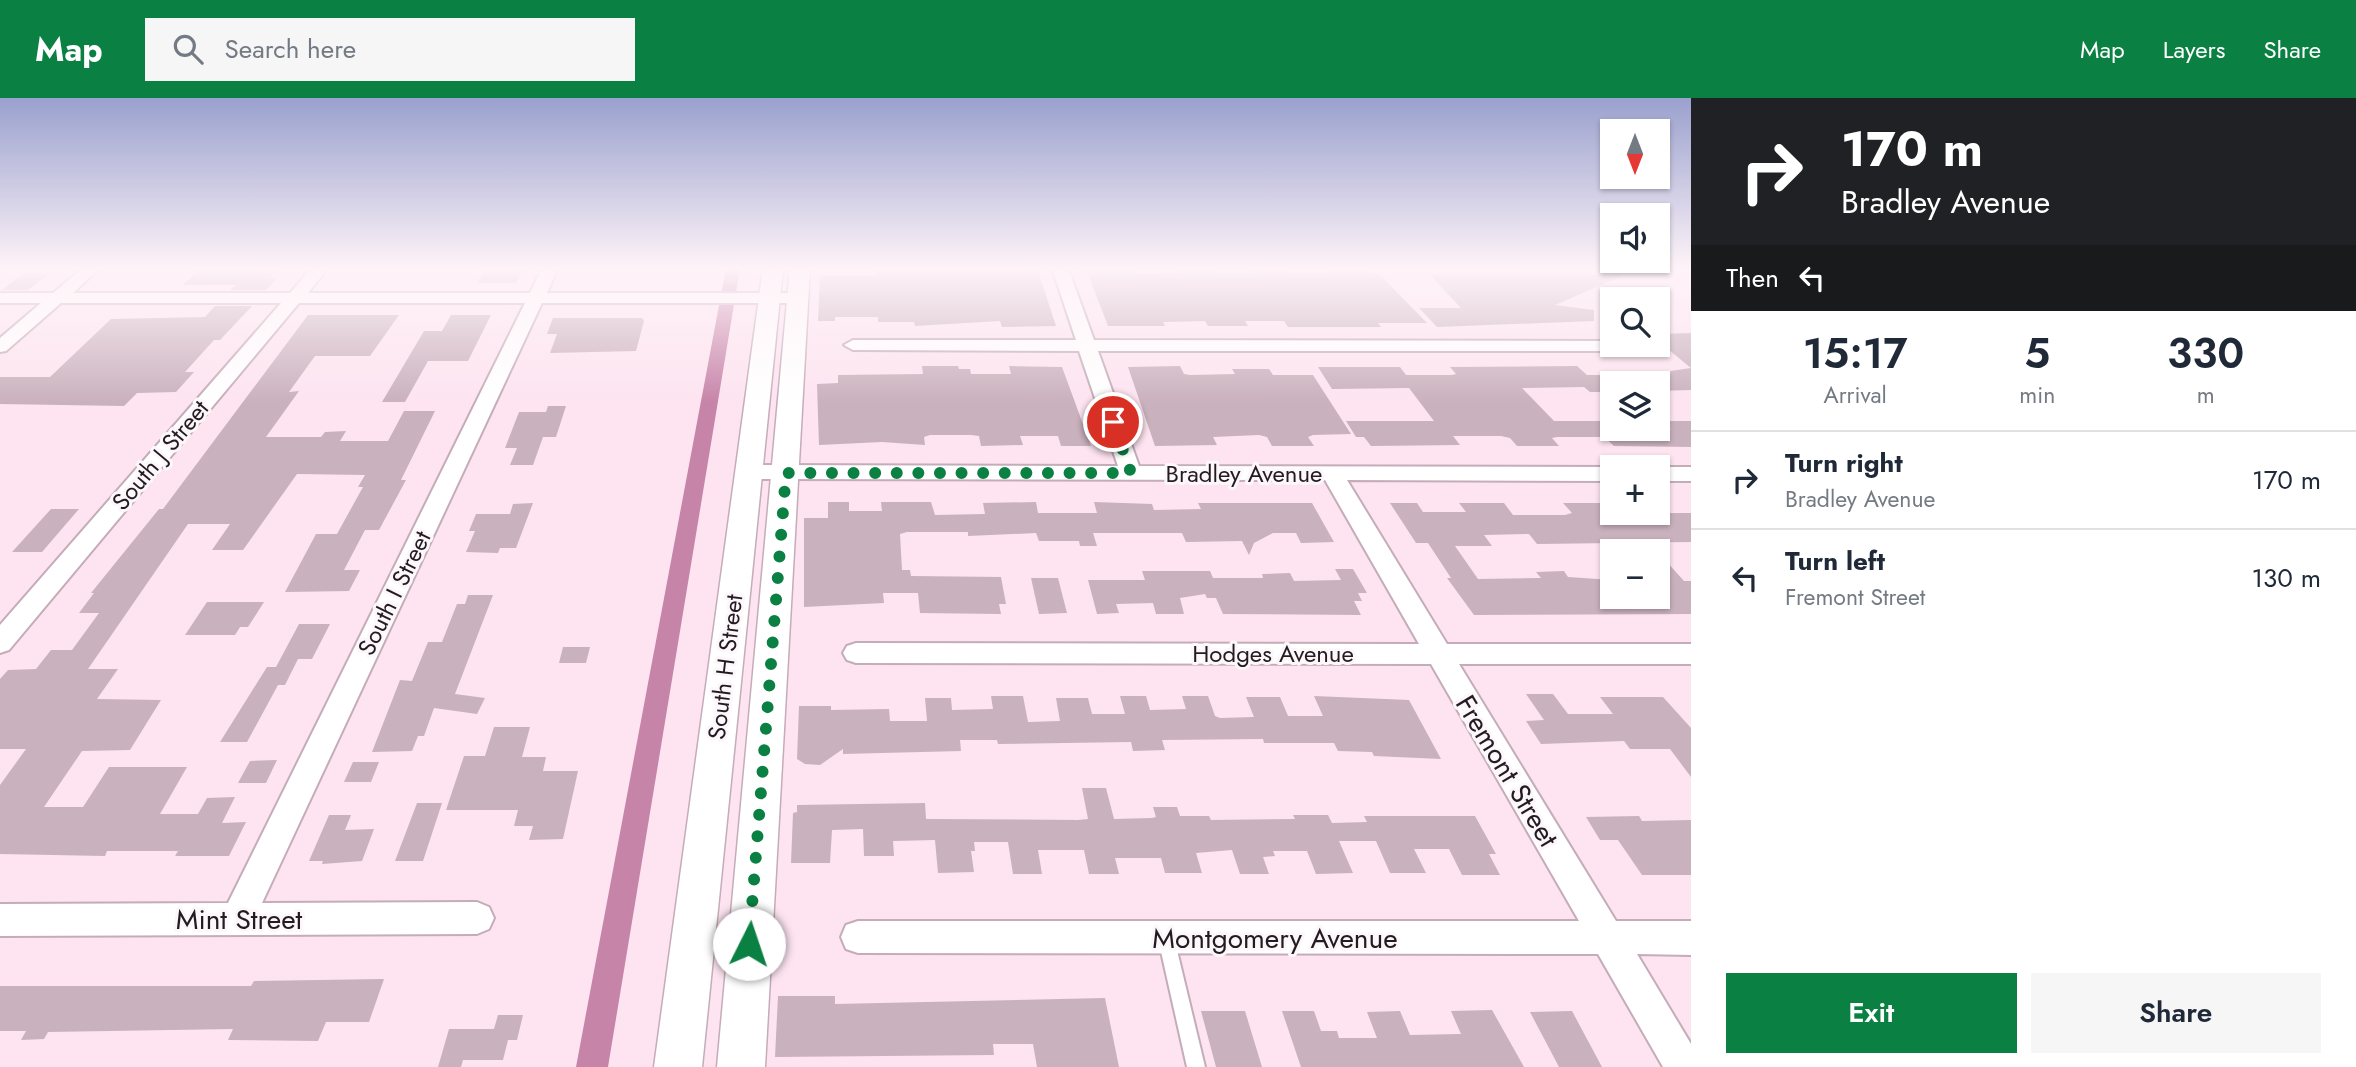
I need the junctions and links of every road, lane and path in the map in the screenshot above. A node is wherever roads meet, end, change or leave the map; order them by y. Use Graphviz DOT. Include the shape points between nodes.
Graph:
graph roads {
  1 [pos="38,313"];
  2 [pos="282,313"];
  3 [pos="529,313"];
  4 [pos="780,313"];
  5 [pos="786,313"];
  6 [pos="1076,313"];
  7 [pos="853,345"];
  8 [pos="1087,346"];
  9 [pos="1600,346"];
  10 [pos="0,347"];
  11 [pos="750,472"];
  12 [pos="786,473"];
  13 [pos="1131,473"];
  14 [pos="1332,473"];
  15 [pos="1600,474"];
  16 [pos="1670,474"];
  17 [pos="1691,474"];
  18 [pos="0,643"];
  19 [pos="856,653"];
  20 [pos="1438,654"];
  21 [pos="1691,654"];
  22 [pos="238,918"];
  23 [pos="477,918"];
  24 [pos="0,920"];
  25 [pos="858,937"];
  26 [pos="1166,938"];
  27 [pos="1606,938"];
  28 [pos="1691,938"];
  29 [pos="678,1067"];
  30 [pos="741,1067"];
  31 [pos="1196,1067"];
  32 [pos="1684,1067"];
  1 -- 10 [label="street"];
  2 -- 18 [label="street, South J Street"];
  3 -- 22 [label="street, South I Street"];
  4 -- 11 [label="street, South H Street"];
  5 -- 12 [label="street, South H Street"];
  6 -- 8 [label="street"];
  7 -- 8 [label="street"];
  8 -- 9 [label="street"];
  8 -- 13 [label="street"];
  11 -- 12 [label="street, Bradley Avenue"];
  11 -- 29 [label="street, South H Street"];
  12 -- 13 [label="street, Bradley Avenue"];
  12 -- 30 [label="street, South H Street"];
  13 -- 14 [label="street, Bradley Avenue"];
  14 -- 15 [label="street, Bradley Avenue"];
  14 -- 20 [label="street, Fremont Street"];
  16 -- 17 [label="street"];
  19 -- 20 [label="street, Hodges Avenue"];
  20 -- 21 [label="street, Hodges Avenue"];
  20 -- 27 [label="street, Fremont Street"];
  22 -- 23 [label="street, Mint Street"];
  22 -- 24 [label="street, Mint Street"];
  25 -- 26 [label="street, Montgomery Avenue"];
  26 -- 27 [label="street, Montgomery Avenue"];
  26 -- 31 [label="lane"];
  27 -- 28 [label="street, Montgomery Avenue"];
  27 -- 32 [label="street, Fremont Street"];
}
